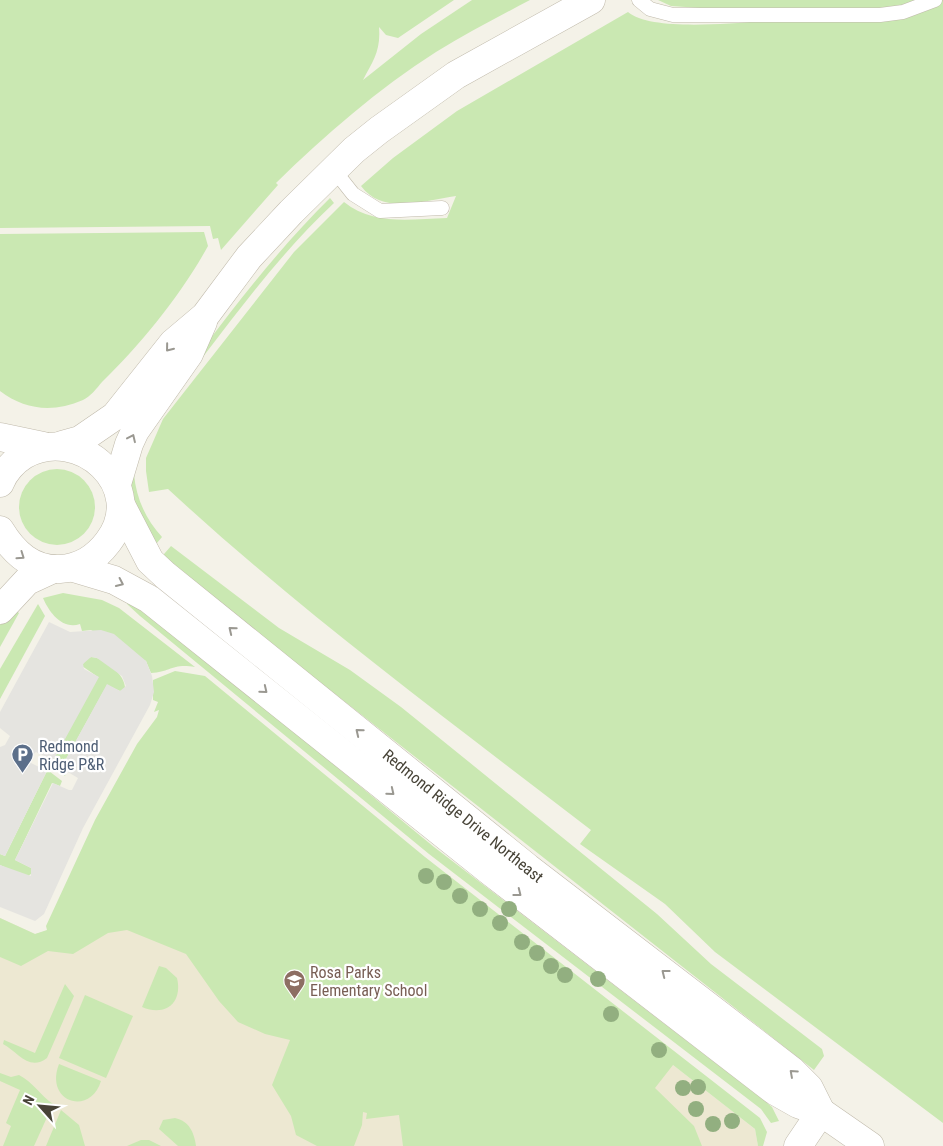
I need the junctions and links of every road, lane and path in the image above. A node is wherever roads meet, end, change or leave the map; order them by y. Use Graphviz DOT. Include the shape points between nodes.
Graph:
graph roads {
  1 [pos="591,0"];
  2 [pos="640,0"];
  3 [pos="935,0"];
  4 [pos="334,170"];
  5 [pos="442,208"];
  6 [pos="205,316"];
  7 [pos="0,436"];
  8 [pos="52,446"];
  9 [pos="0,483"];
  10 [pos="119,494"];
  11 [pos="0,530"];
  12 [pos="63,568"];
  13 [pos="0,610"];
  14 [pos="822,1112"];
  15 [pos="858,1143"];
  16 [pos="798,1146"];
  1 -- 4 [label="street" via="430,92 379,130"];
  2 -- 3 [label="lane" via="650,9 673,15 880,15 902,12"];
  4 -- 5 [label="lane" via="353,194 380,211"];
  4 -- 6 [label="street" via="249,257"];
  6 -- 8 [label="street, one-way" via="173,343 115,416 80,440"];
  10 -- 6 [label="street, one-way" via="129,444 135,431 189,354"];
  7 -- 8 [label="street, Redmond Ridge Drive Northeast"];
  8 -- 9 [label="street" via="16,460"];
  8 -- 10 [label="street, Redmond Ridge Drive Northeast" via="90,455"];
  10 -- 12 [label="street" via="111,538 101,550"];
  14 -- 10 [label="street, Redmond Ridge Drive Northeast, one-way" via="809,1088 791,1070 520,862 165,575 150,561"];
  11 -- 12 [label="street, Redmond Ridge Drive Northeast, one-way" via="21,558"];
  12 -- 13 [label="street" via="27,581"];
  12 -- 14 [label="street, Redmond Ridge Drive Northeast, one-way" via="114,580 149,599 490,872 760,1079 798,1104"];
  14 -- 15 [label="street, Redmond Ridge Drive Northeast"];
  14 -- 16 [label="street"];
}
